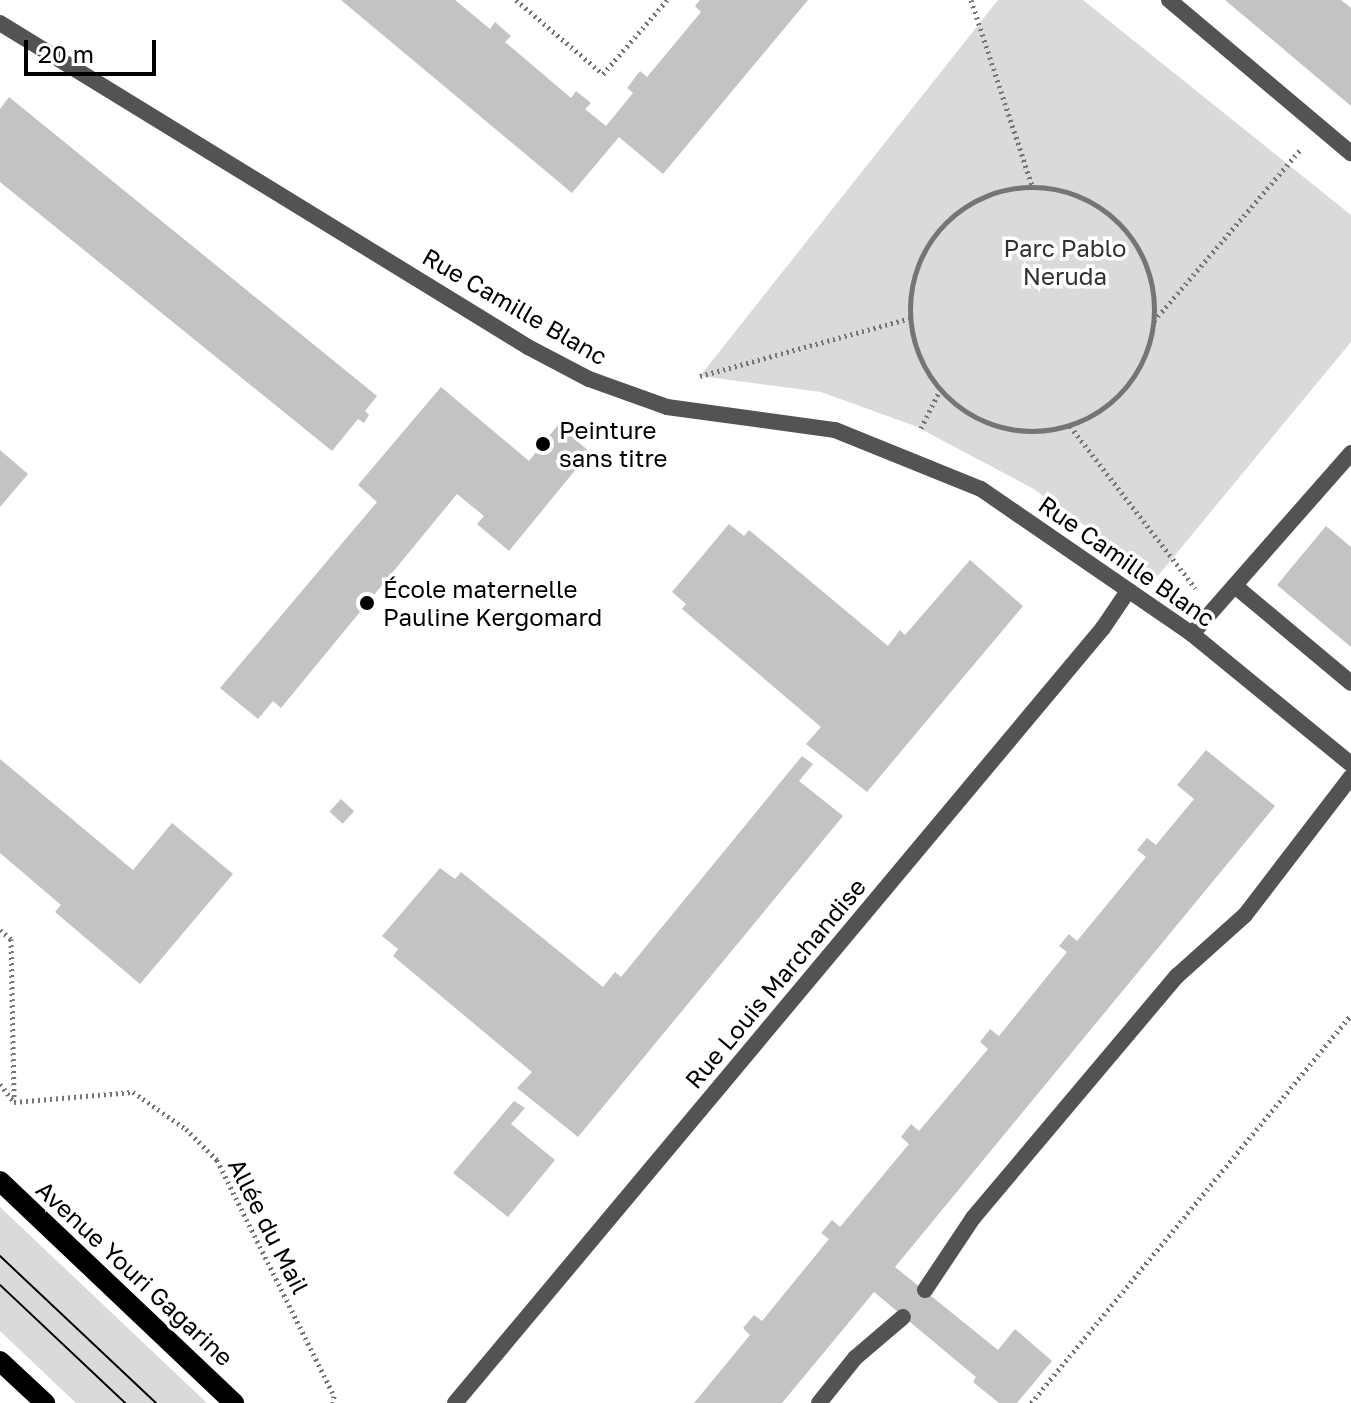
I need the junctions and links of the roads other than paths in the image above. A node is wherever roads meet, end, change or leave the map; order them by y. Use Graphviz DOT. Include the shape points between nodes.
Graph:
graph roads {
  1 [pos="1169,0"];
  2 [pos="0,23"];
  3 [pos="1351,153"];
  4 [pos="1348,464"];
  5 [pos="1235,586"];
  6 [pos="1128,591"];
  7 [pos="1192,634"];
  8 [pos="1351,683"];
  9 [pos="1351,764"];
  10 [pos="1351,777"];
  11 [pos="0,1181"];
  12 [pos="925,1290"];
  13 [pos="903,1317"];
  14 [pos="0,1361"];
  15 [pos="45,1403"];
  16 [pos="234,1403"];
  17 [pos="455,1403"];
  18 [pos="819,1403"];
  1 -- 3 [label="street"];
  2 -- 6 [label="street, Rue Camille Blanc" via="515,339 589,379 667,407 835,430 910,458 981,489"];
  4 -- 5 [label="street"];
  5 -- 7 [label="street"];
  5 -- 8 [label="street"];
  6 -- 7 [label="street, Rue Camille Blanc"];
  6 -- 17 [label="street, Rue Louis Marchandise" via="1103,628"];
  7 -- 9 [label="street, Rue Camille Blanc"];
  10 -- 12 [label="street" via="1245,915 1177,976 973,1218"];
  11 -- 16 [label="main road, Avenue Youri Gagarine"];
  13 -- 18 [label="street" via="855,1358"];
  14 -- 15 [label="main road"];
}
